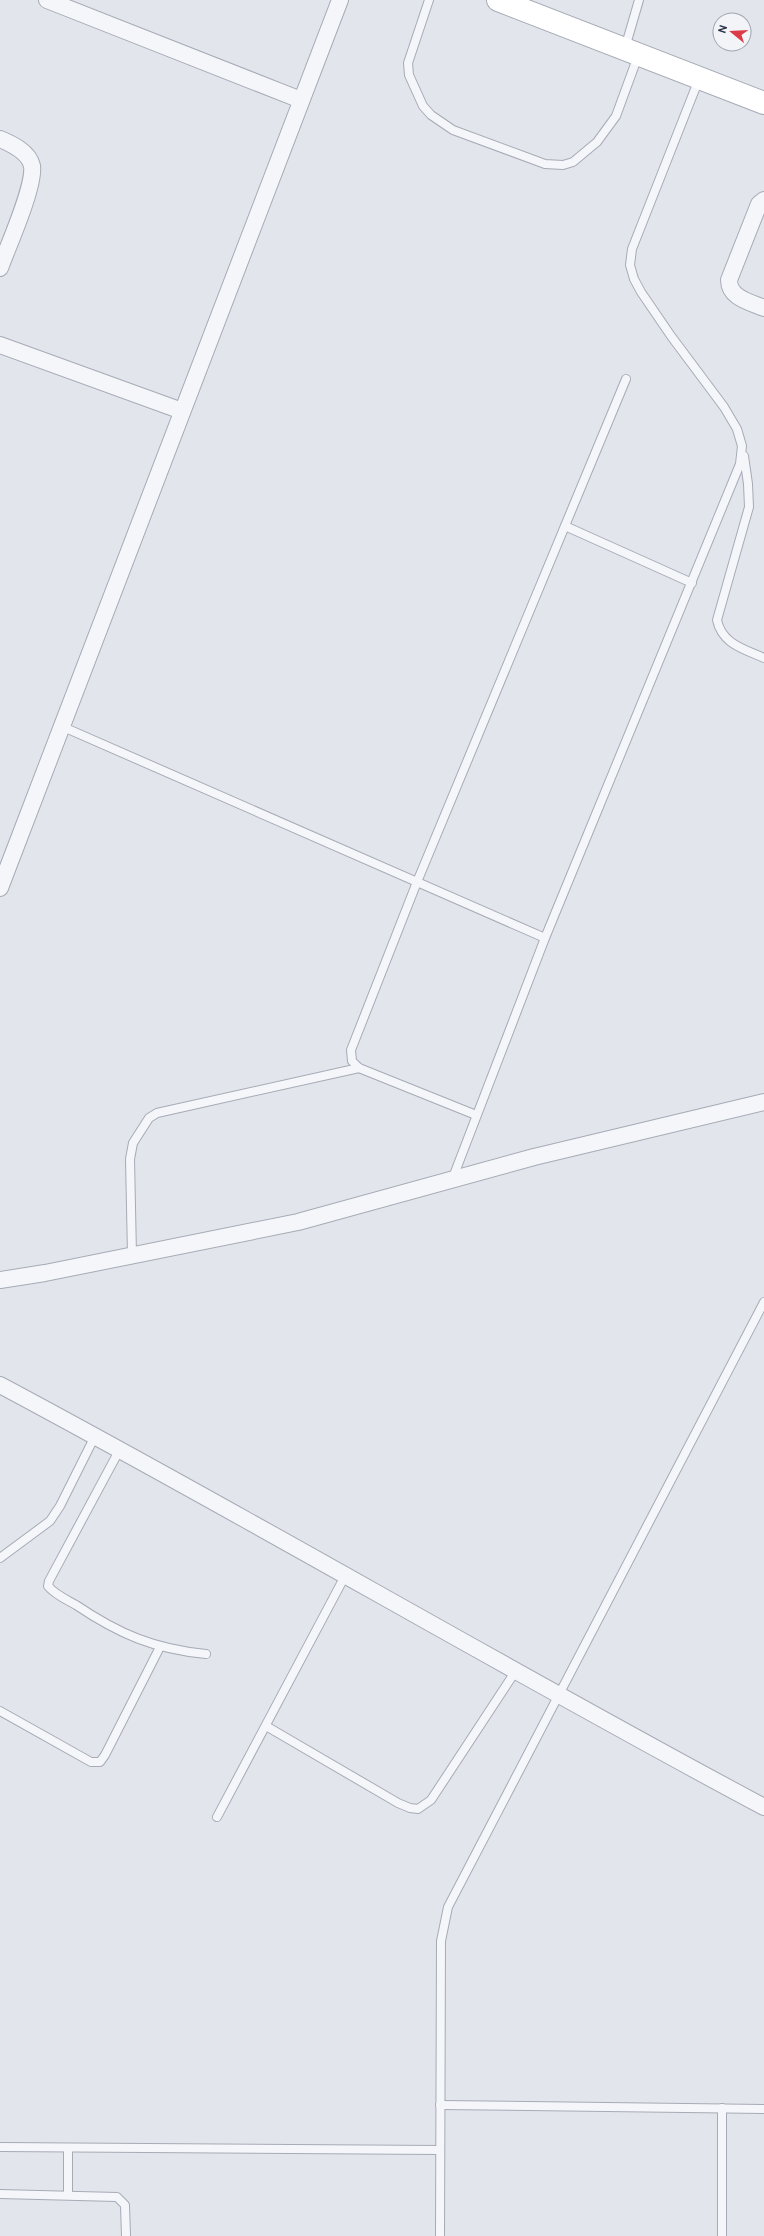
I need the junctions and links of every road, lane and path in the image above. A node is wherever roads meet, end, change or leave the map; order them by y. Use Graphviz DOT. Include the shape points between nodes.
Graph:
graph roads {
  1 [pos="47,0"];
  2 [pos="340,0"];
  3 [pos="429,0"];
  4 [pos="498,0"];
  5 [pos="639,0"];
  6 [pos="632,52"];
  7 [pos="699,78"];
  8 [pos="301,100"];
  9 [pos="764,103"];
  10 [pos="0,139"];
  11 [pos="764,200"];
  12 [pos="0,268"];
  13 [pos="764,308"];
  14 [pos="0,345"];
  15 [pos="626,379"];
  16 [pos="182,411"];
  17 [pos="742,446"];
  18 [pos="565,526"];
  19 [pos="692,583"];
  20 [pos="764,658"];
  21 [pos="61,726"];
  22 [pos="417,882"];
  23 [pos="0,888"];
  24 [pos="545,938"];
  25 [pos="359,1068"];
  26 [pos="764,1102"];
  27 [pos="476,1115"];
  28 [pos="452,1180"];
  29 [pos="132,1255"];
  30 [pos="0,1280"];
  31 [pos="764,1302"];
  32 [pos="0,1385"];
  33 [pos="96,1436"];
  34 [pos="120,1449"];
  35 [pos="0,1558"];
  36 [pos="345,1576"];
  37 [pos="160,1647"];
  38 [pos="206,1654"];
  39 [pos="515,1672"];
  40 [pos="559,1696"];
  41 [pos="0,1711"];
  42 [pos="266,1726"];
  43 [pos="764,1807"];
  44 [pos="217,1817"];
  45 [pos="440,2104"];
  46 [pos="722,2108"];
  47 [pos="764,2109"];
  48 [pos="0,2147"];
  49 [pos="68,2148"];
  50 [pos="440,2150"];
  51 [pos="0,2194"];
  52 [pos="68,2195"];
  53 [pos="126,2236"];
  54 [pos="440,2236"];
  55 [pos="722,2236"];
  1 -- 8 [label="street"];
  2 -- 8 [label="street"];
  3 -- 6 [label="lane" via="408,63 409,75 422,106 430,115 454,130 545,164 563,165 573,162 597,142 616,116"];
  4 -- 6 [label="street"];
  5 -- 6 [label="lane"];
  6 -- 7 [label="street"];
  7 -- 9 [label="street"];
  7 -- 17 [label="lane" via="632,249 630,265 641,292 724,407 737,429"];
  8 -- 16 [label="street"];
  10 -- 12 [label="street" via="24,152 32,165 31,182"];
  11 -- 13 [label="street" via="759,204 728,280 729,287 737,297"];
  14 -- 16 [label="street"];
  15 -- 18 [label="lane"];
  16 -- 21 [label="street"];
  17 -- 19 [label="lane" via="740,464"];
  17 -- 20 [label="lane" via="749,507 718,620 723,636 732,644"];
  18 -- 19 [label="lane"];
  18 -- 22 [label="lane"];
  19 -- 24 [label="lane"];
  21 -- 22 [label="lane"];
  21 -- 23 [label="street"];
  22 -- 24 [label="lane"];
  22 -- 25 [label="lane" via="351,1050 352,1061"];
  24 -- 27 [label="lane"];
  25 -- 27 [label="lane"];
  25 -- 29 [label="lane" via="157,1113 149,1118 133,1143 130,1159"];
  26 -- 28 [label="street"];
  27 -- 28 [label="lane"];
  28 -- 29 [label="street" via="298,1222"];
  29 -- 30 [label="street"];
  31 -- 40 [label="lane"];
  32 -- 33 [label="street"];
  33 -- 34 [label="street"];
  33 -- 35 [label="lane" via="50,1521"];
  34 -- 36 [label="street"];
  34 -- 37 [label="lane" via="48,1586 110,1627"];
  36 -- 39 [label="street"];
  36 -- 42 [label="lane"];
  37 -- 38 [label="lane"];
  37 -- 41 [label="lane" via="100,1762 91,1762"];
  39 -- 40 [label="street"];
  39 -- 42 [label="lane" via="431,1800 418,1809 398,1803"];
  40 -- 43 [label="street"];
  40 -- 45 [label="lane" via="448,1907 441,1941"];
  42 -- 44 [label="lane"];
  45 -- 46 [label="lane"];
  45 -- 50 [label="lane"];
  46 -- 47 [label="lane"];
  46 -- 55 [label="lane"];
  48 -- 49 [label="lane"];
  49 -- 50 [label="lane"];
  49 -- 52 [label="lane"];
  50 -- 54 [label="lane"];
  51 -- 52 [label="lane"];
  52 -- 53 [label="lane" via="121,2199 125,2205"];
}
